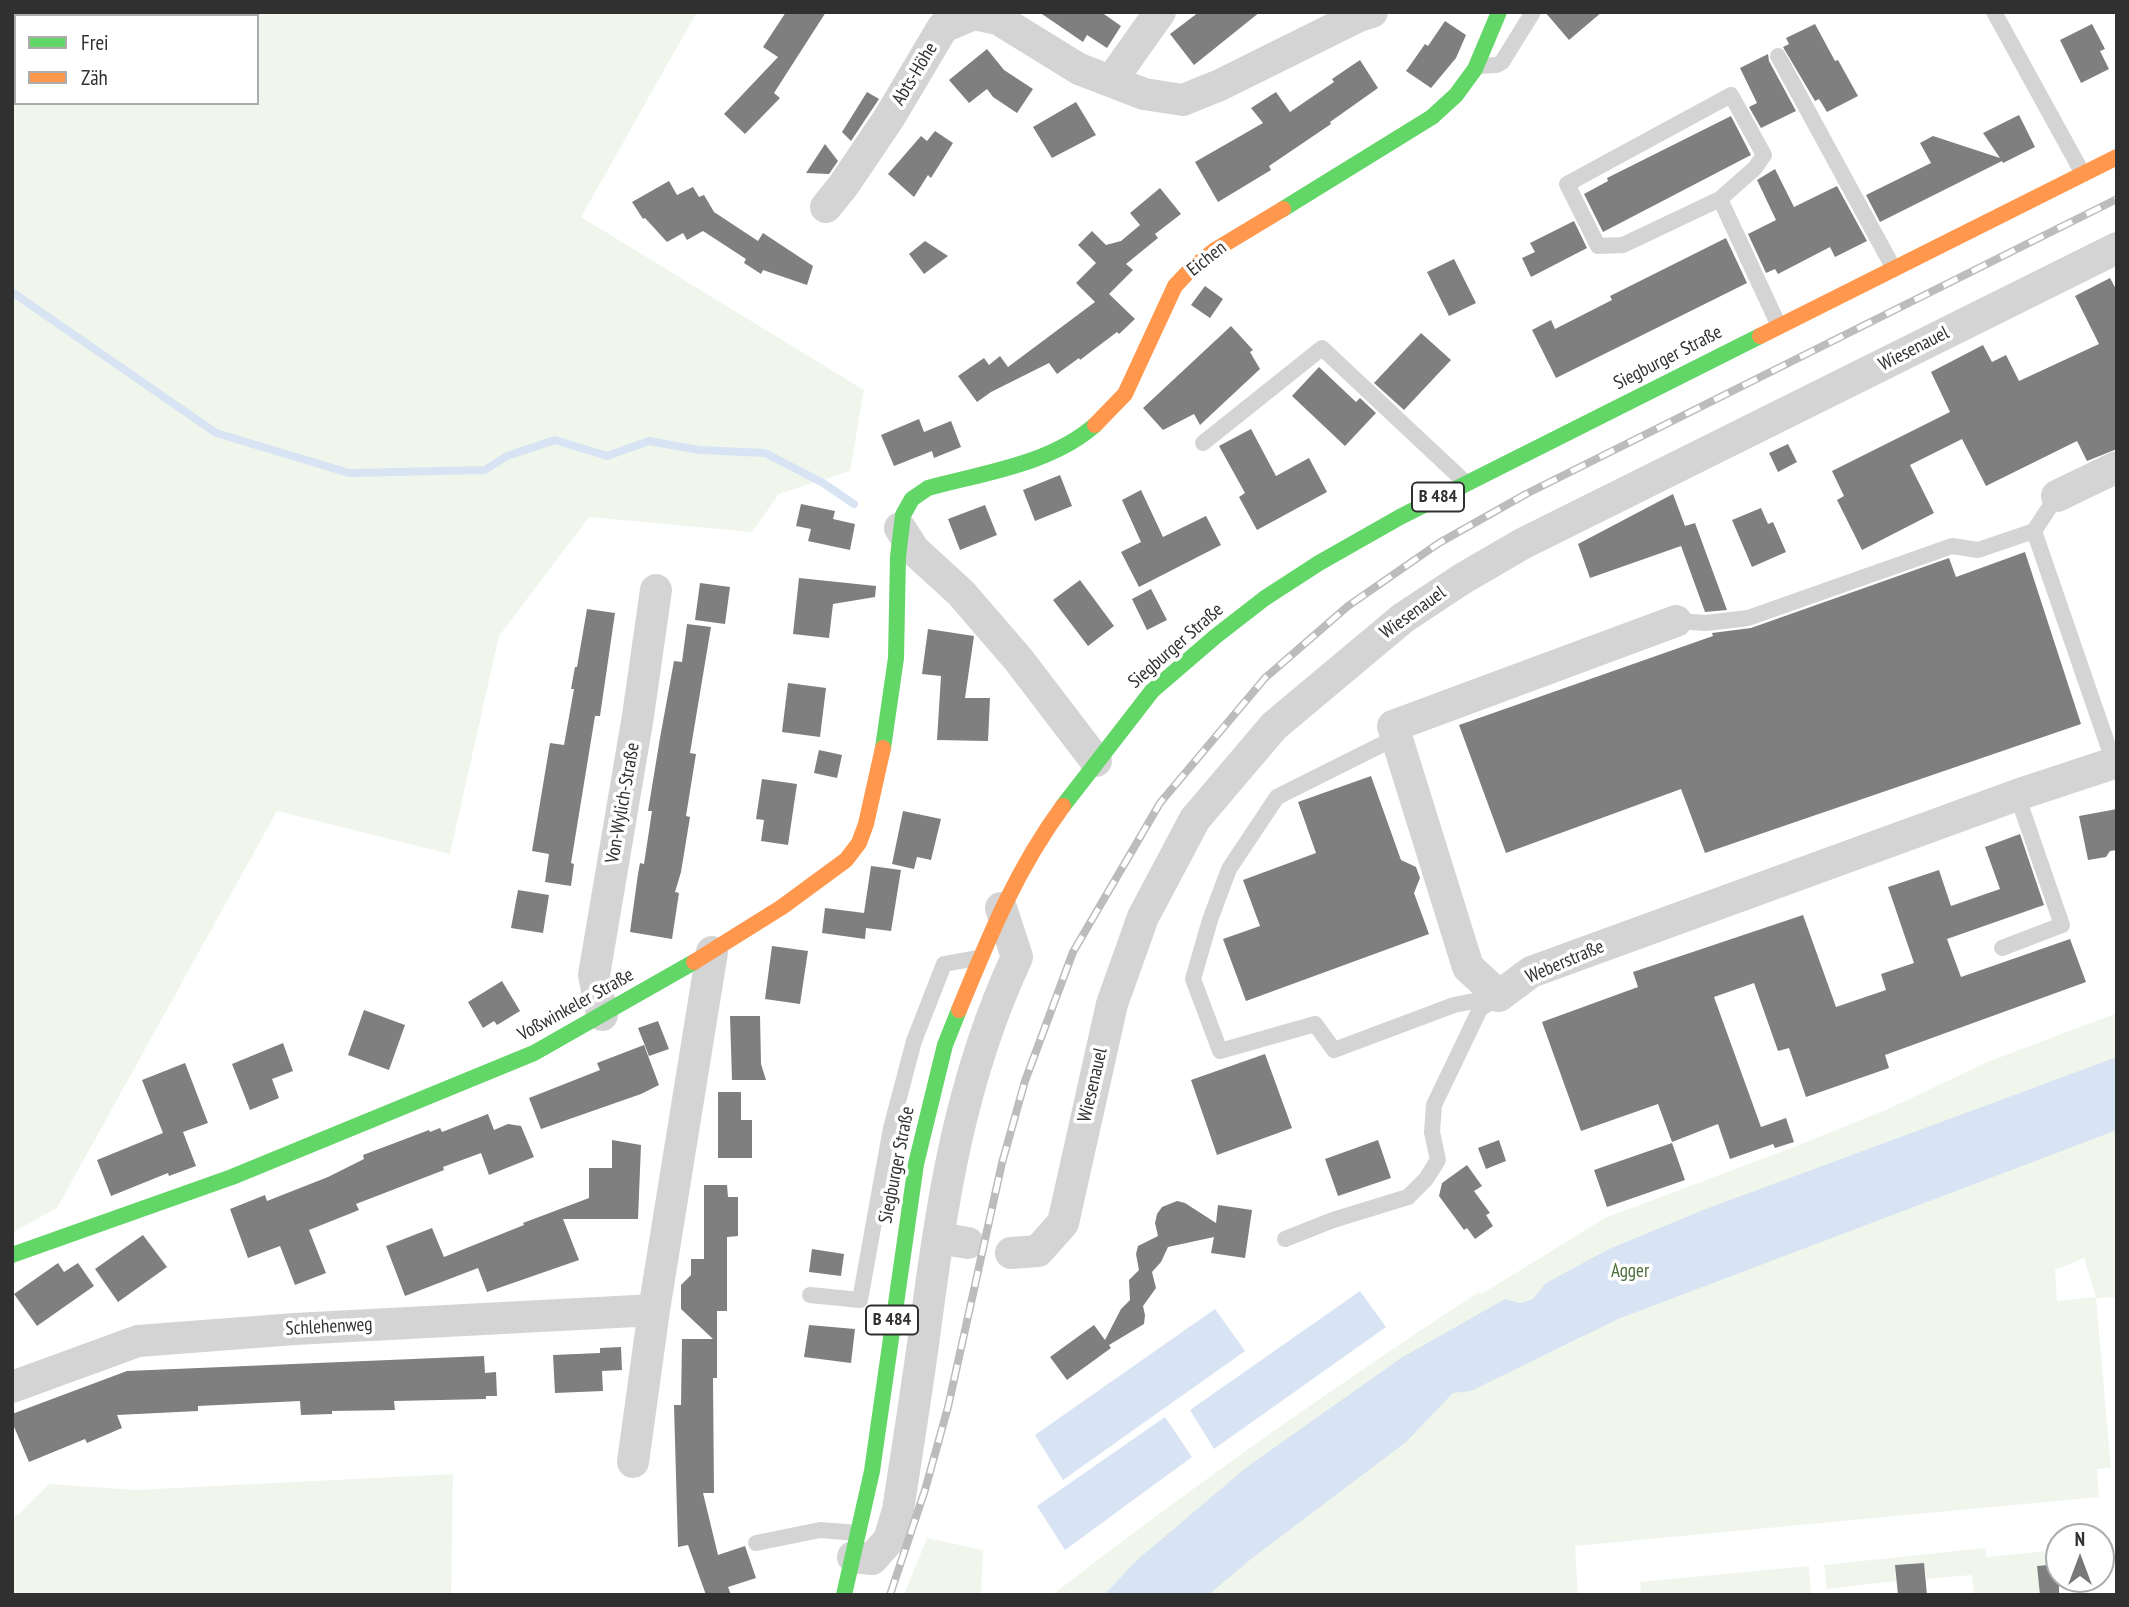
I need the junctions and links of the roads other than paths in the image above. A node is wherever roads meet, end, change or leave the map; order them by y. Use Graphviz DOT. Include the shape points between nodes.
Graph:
graph roads {
  1 [pos="1160,12"];
  2 [pos="1372,12"];
  3 [pos="1499,12"];
  4 [pos="1533,12"];
  5 [pos="1994,12"];
  6 [pos="1778,55"];
  7 [pos="1477,66"];
  8 [pos="1111,81"];
  9 [pos="2117,157"];
  10 [pos="2083,174"];
  11 [pos="1720,199"];
  12 [pos="826,207"];
  13 [pos="2117,248"];
  14 [pos="1894,269"];
  15 [pos="1779,326"];
  16 [pos="1203,443"];
  17 [pos="2117,467"];
  18 [pos="1466,483"];
  19 [pos="2057,496"];
  20 [pos="2034,531"];
  21 [pos="899,542"];
  22 [pos="656,590"];
  23 [pos="1676,621"];
  24 [pos="1396,737"];
  25 [pos="1096,761"];
  26 [pos="2116,762"];
  27 [pos="2017,795"];
  28 [pos="1001,908"];
  29 [pos="2002,948"];
  30 [pos="712,952"];
  31 [pos="981,958"];
  32 [pos="1499,996"];
  33 [pos="603,1016"];
  34 [pos="1285,1239"];
  35 [pos="1011,1253"];
  36 [pos="12,1255"];
  37 [pos="810,1295"];
  38 [pos="654,1310"];
  39 [pos="12,1387"];
  40 [pos="633,1462"];
  41 [pos="756,1543"];
  42 [pos="855,1545"];
  43 [pos="844,1595"];
  1 -- 8 [label="street"];
  2 -- 8 [label="street, Abts-Höhe" via="1183,100 1144,94"];
  3 -- 7 [label="main road, Eichen"];
  4 -- 7 [label="lane" via="1502,62"];
  5 -- 10 [label="lane"];
  6 -- 14 [label="lane"];
  7 -- 21 [label="main road, Eichen" via="1432,117 1191,269 1175,286 1125,394 1085,434 1057,450 928,488 912,499 903,515"];
  8 -- 12 [label="street, Abts-Höhe" via="1079,69 998,19 974,14 943,27 889,118"];
  9 -- 10 [label="main road, Siegburger Straße / B 484"];
  10 -- 14 [label="main road, Siegburger Straße / B 484"];
  11 -- 11 [label="lane" via="1765,155 1731,95 1567,184 1598,246 1623,245"];
  11 -- 15 [label="lane"];
  13 -- 35 [label="street, Wiesenauel" via="1522,544 1403,618 1275,726 1195,819 1143,917 1112,1004 1063,1223 1038,1251"];
  14 -- 15 [label="main road, Siegburger Straße / B 484"];
  15 -- 18 [label="main road, Siegburger Straße / B 484"];
  16 -- 18 [label="lane" via="1322,348"];
  17 -- 19 [label="street"];
  18 -- 25 [label="main road, Siegburger Straße / B 484" via="1319,563 1265,598 1152,691"];
  19 -- 20 [label="lane"];
  20 -- 23 [label="lane" via="1978,550 1952,546 1748,618"];
  20 -- 26 [label="lane"];
  21 -- 25 [label="street" via="961,593"];
  21 -- 30 [label="main road, Voßwinkeler Straße" via="894,671 886,733 859,843 846,860"];
  22 -- 33 [label="street, Von-Wylich-Straße" via="594,975"];
  23 -- 24 [label="street" via="1393,726"];
  24 -- 32 [label="street" via="1468,967"];
  24 -- 32 [label="lane" via="1277,797 1229,869 1193,979 1220,1052 1315,1024 1334,1050 1454,1005"];
  25 -- 28 [label="main road, Siegburger Straße / B 484" via="1043,833"];
  26 -- 27 [label="street, Weberstraße"];
  27 -- 29 [label="lane" via="2062,925"];
  27 -- 32 [label="street, Weberstraße" via="1531,972"];
  28 -- 31 [label="main road, Siegburger Straße / B 484"];
  28 -- 42 [label="street" via="1017,957 991,1015 959,1121 953,1240 898,1510 889,1540 872,1559"];
  30 -- 33 [label="main road, Voßwinkeler Straße"];
  30 -- 38 [label="street"];
  31 -- 37 [label="lane" via="944,964 914,1041 891,1128 860,1300"];
  31 -- 42 [label="main road, Siegburger Straße / B 484" via="945,1045 916,1164 872,1471"];
  32 -- 34 [label="lane" via="1480,1009 1434,1105 1432,1132 1438,1160 1426,1179 1408,1196"];
  33 -- 36 [label="main road, Voßwinkeler Straße" via="473,1080 232,1177"];
  38 -- 39 [label="street, Schlehenweg" via="138,1341"];
  38 -- 40 [label="street"];
  41 -- 42 [label="lane" via="820,1530"];
  42 -- 43 [label="main road, Siegburger Straße / B 484"];
}
